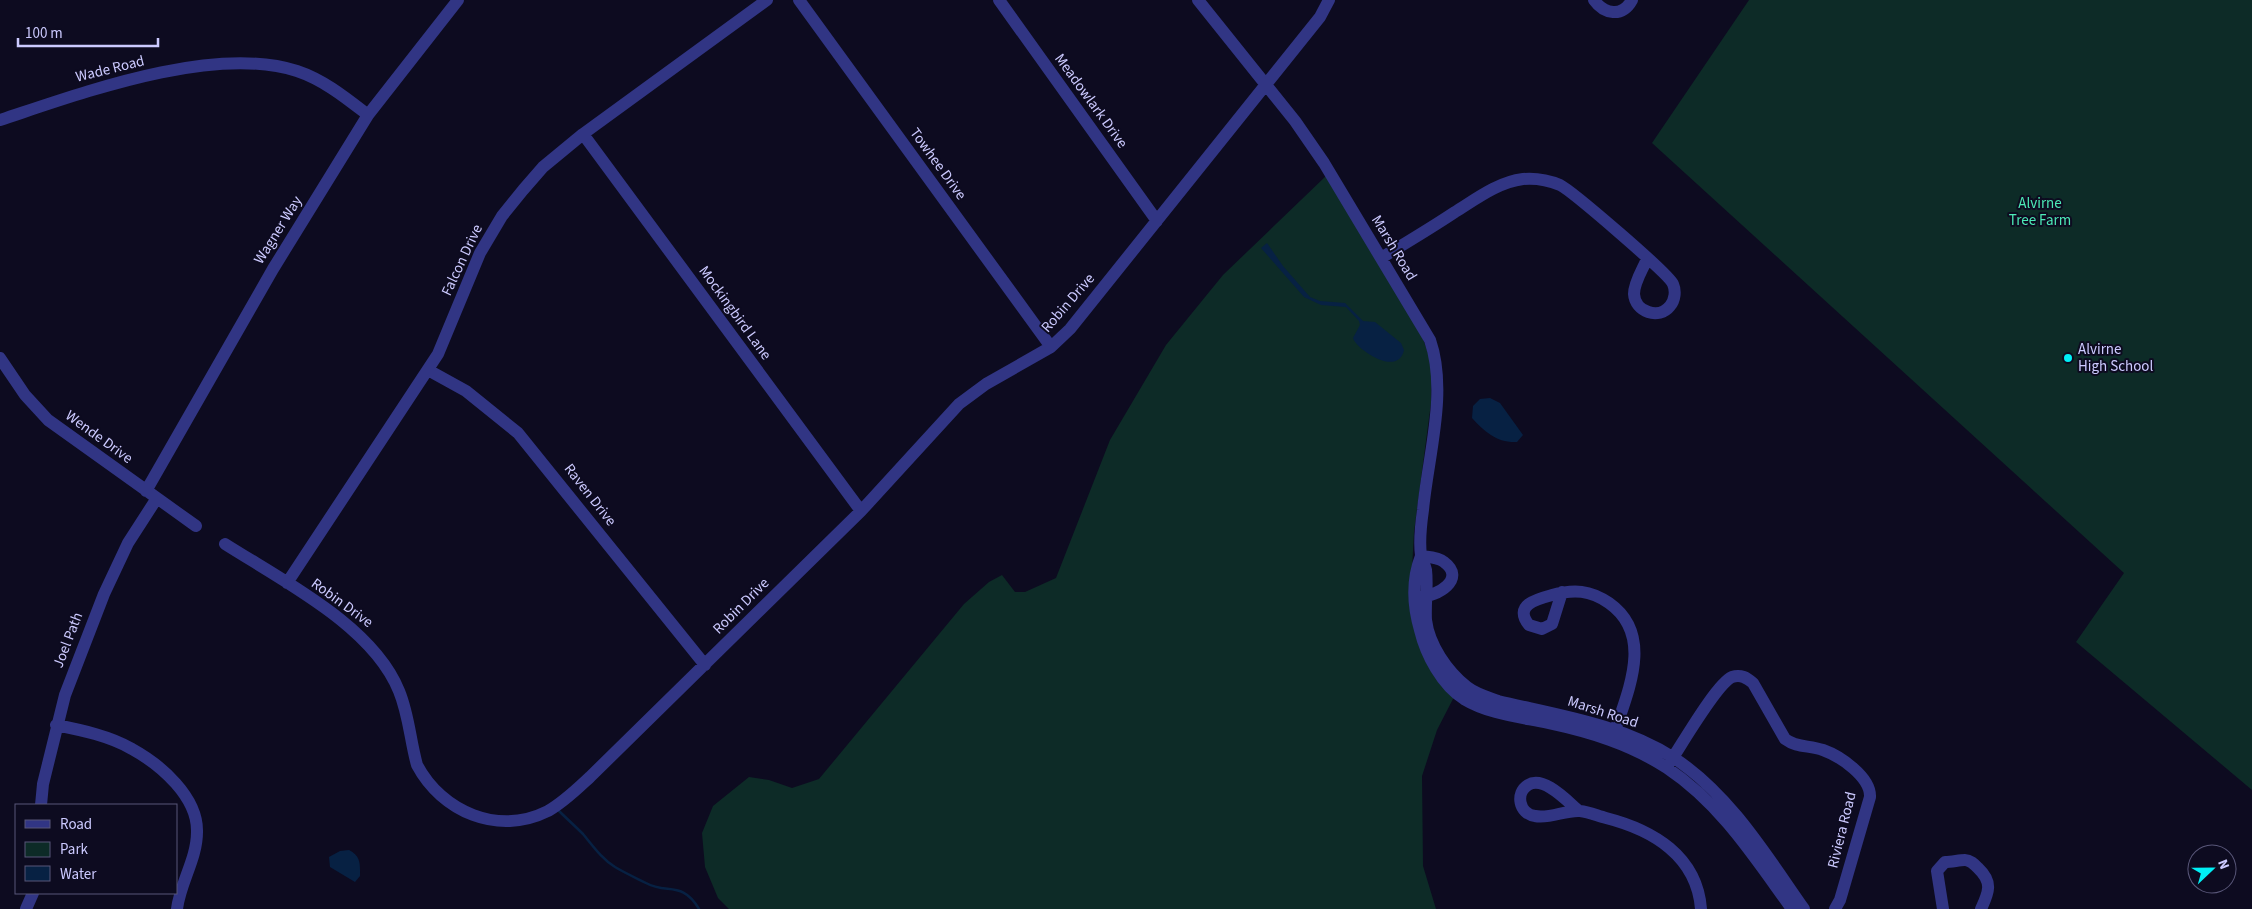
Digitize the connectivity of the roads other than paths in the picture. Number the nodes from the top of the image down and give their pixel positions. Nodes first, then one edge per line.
1 (458, 0) edge
2 (767, 0) edge
3 (799, 0) edge
4 (999, 0) edge
5 (1198, 0) edge
6 (1329, 0) edge
7 (1594, 0) edge
8 (1632, 0) edge
9 (1266, 86) junction
10 (368, 115) junction
11 (0, 120) edge
12 (583, 134) junction
13 (1157, 221) junction
14 (1382, 258) junction
15 (1647, 259) dead end
16 (1051, 346) junction
17 (0, 358) edge
18 (428, 370) junction
19 (152, 495) junction
20 (861, 511) junction
21 (196, 526) dead end
22 (226, 544) dead end
23 (1421, 556) junction
24 (287, 583) junction
25 (1562, 592) dead end
26 (1420, 597) junction
27 (705, 665) junction
28 (56, 724) junction
29 (1614, 735) junction
30 (1670, 763) junction
31 (40, 804) edge
32 (1579, 811) dead end
33 (34, 894) edge
34 (26, 909) edge
35 (177, 909) edge
36 (1701, 909) edge
37 (1792, 909) edge
38 (1804, 909) edge
39 (1835, 909) edge
40 (1943, 909) edge
41 (1981, 909) edge

1 - 10 street, Wagner Way
2 - 12 street, Falcon Drive
3 - 16 street, Towhee Drive
4 - 13 street, Meadowlark Drive
5 - 9 street, Marsh Road
6 - 9 street, Robin Drive
7 - 8 street
9 - 13 street, Robin Drive
9 - 14 street, Marsh Road
10 - 11 street, Wade Road
10 - 19 street, Wagner Way
12 - 18 street, Falcon Drive
12 - 20 street, Mockingbird Lane
13 - 16 street, Robin Drive
14 - 15 street
14 - 23 street, Marsh Road
16 - 20 street, Robin Drive
17 - 19 street, Wende Drive
18 - 24 street, Falcon Drive
18 - 27 street, Raven Drive
19 - 21 street, Wende Drive
19 - 28 street, Joel Path
20 - 27 street, Robin Drive
22 - 24 street, Robin Drive
23 - 26 street, Marsh Road
23 - 26 street
24 - 27 street, Robin Drive
25 - 29 street
26 - 29 street, Marsh Road
28 - 31 street, Joel Path
28 - 35 street
29 - 30 street, Marsh Road
30 - 37 street, Marsh Road
30 - 38 street, Marsh Road
30 - 39 street, Riviera Road
32 - 36 street
33 - 34 street
40 - 41 street

